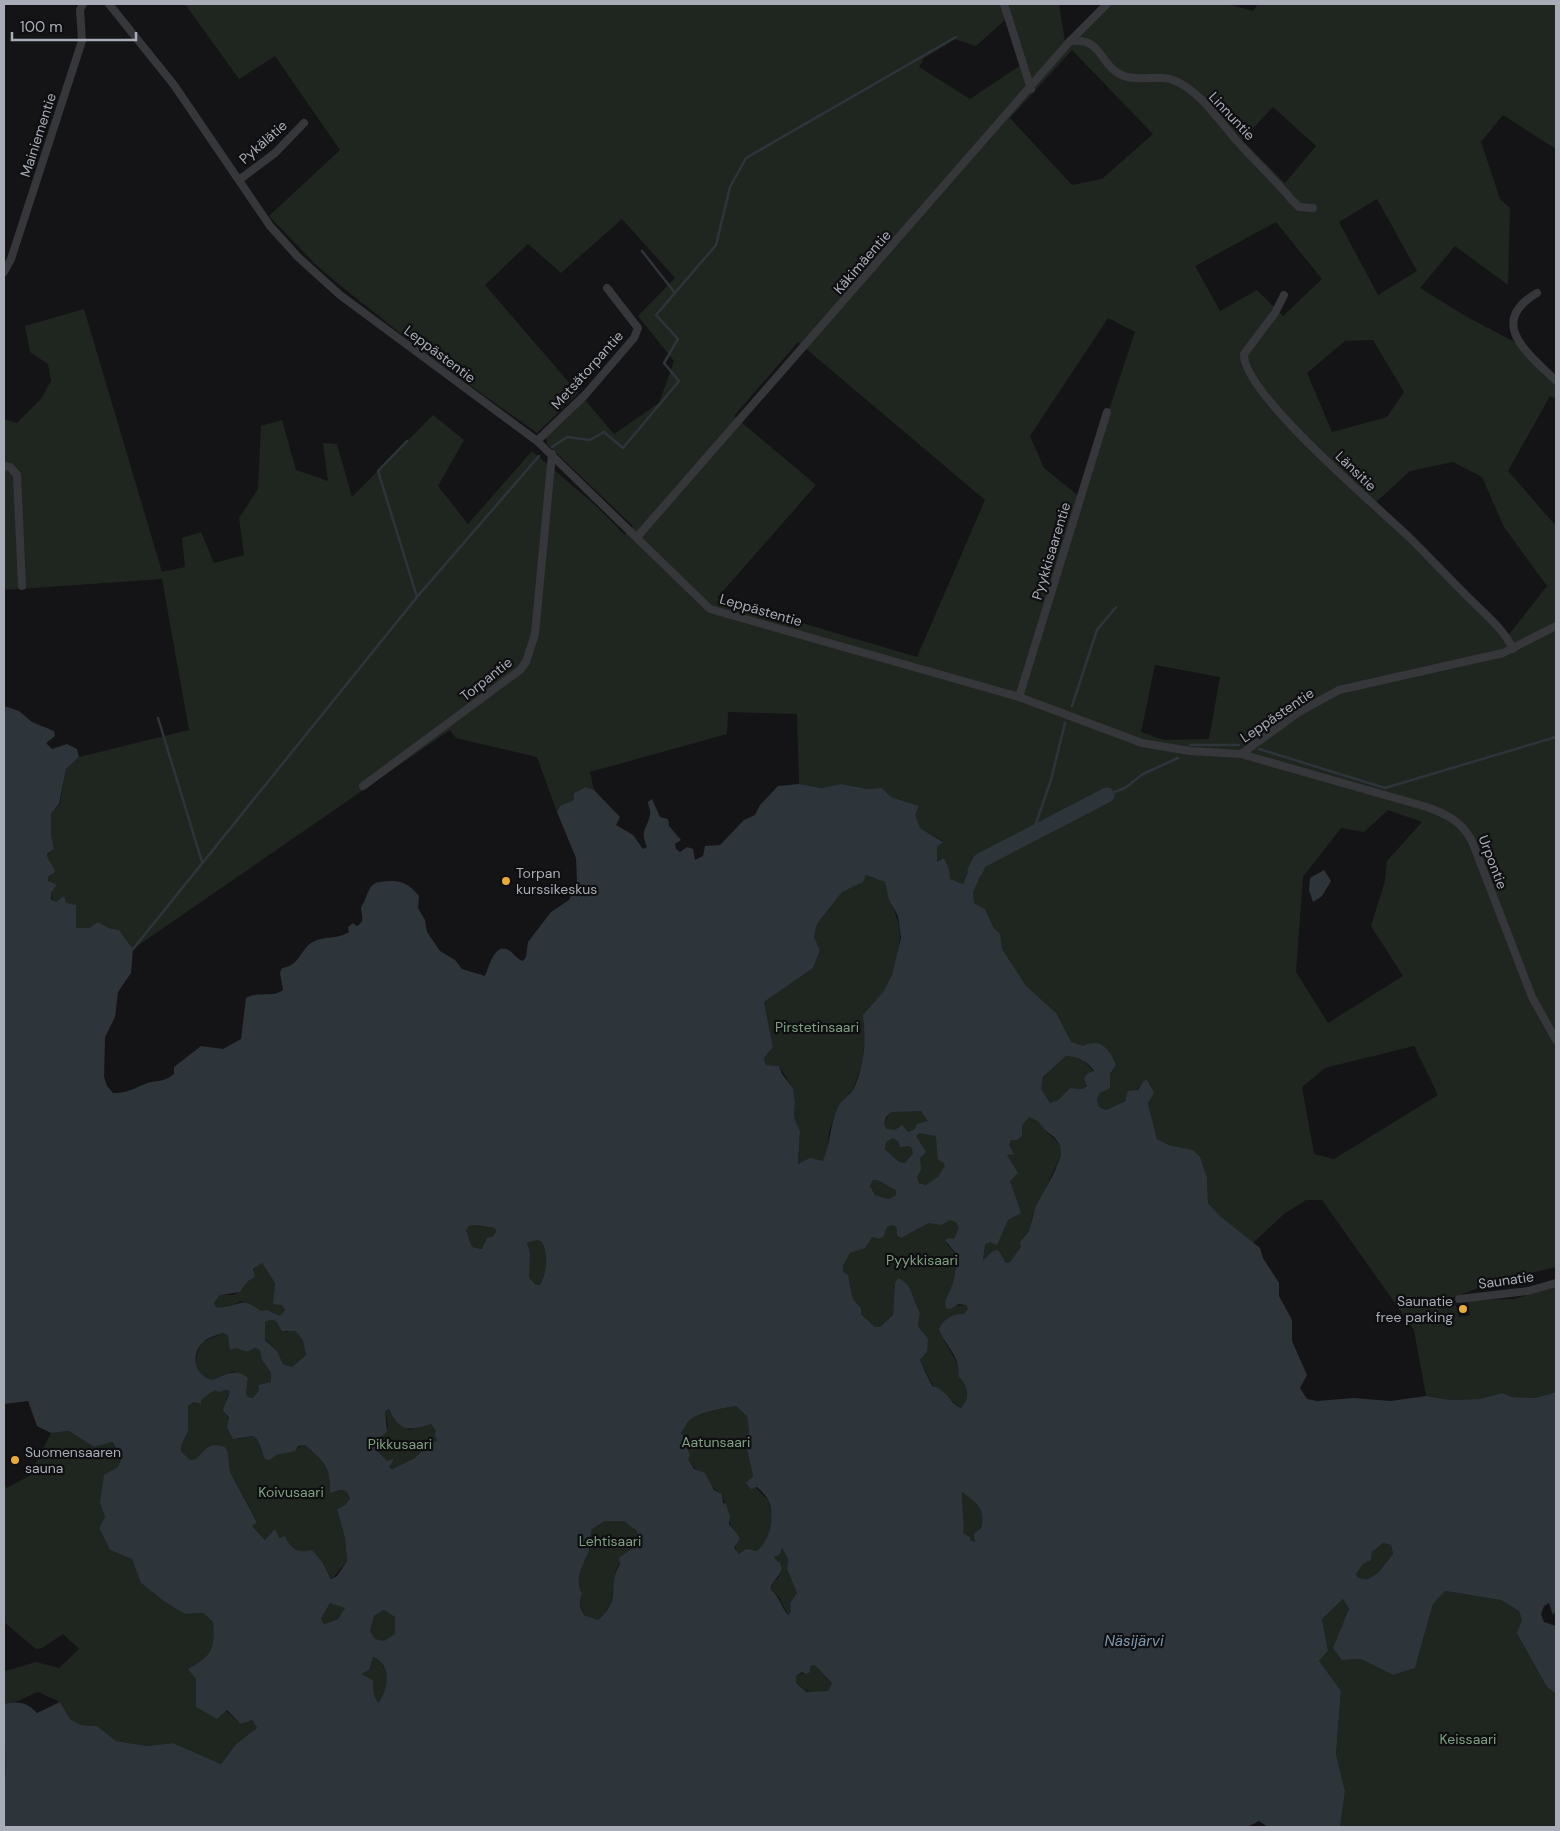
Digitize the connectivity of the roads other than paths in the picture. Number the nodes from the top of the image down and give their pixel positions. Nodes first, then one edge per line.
1 (83, 4) edge
2 (109, 4) edge
3 (1004, 4) edge
4 (1108, 4) edge
5 (1070, 41) junction
6 (1031, 89) junction
7 (304, 123) dead end
8 (239, 180) junction
9 (1313, 208) dead end
10 (4, 272) edge
11 (607, 288) dead end
12 (1537, 293) dead end
13 (1284, 295) dead end
14 (1556, 381) edge
15 (1107, 412) dead end
16 (537, 441) junction
17 (552, 454) junction
18 (4, 466) edge
19 (637, 537) junction
20 (22, 586) dead end
21 (1556, 626) edge
22 (1513, 649) junction
23 (1019, 697) junction
24 (1241, 754) junction
25 (363, 786) dead end
26 (1556, 1040) edge
27 (1556, 1283) edge
28 (1459, 1300) dead end

1 - 10 street, Mainiementie
2 - 8 street, Leppästentie
3 - 6 street
4 - 5 street, Käkimäentie
5 - 6 street, Käkimäentie
5 - 9 street, Linnuntie
6 - 19 street, Käkimäentie
7 - 8 street, Pykälätie
8 - 16 street, Leppästentie
11 - 16 street, Metsätorpantie
12 - 14 street
13 - 22 street, Länsitie
15 - 23 street, Pyykkisaarentie
16 - 17 street, Leppästentie
17 - 19 street, Leppästentie
17 - 25 street, Torpantie
18 - 20 street
19 - 23 street, Leppästentie
21 - 22 street, Leppästentie
22 - 24 street, Leppästentie
23 - 24 street, Leppästentie
24 - 26 street, Urpontie
27 - 28 street, Saunatie

